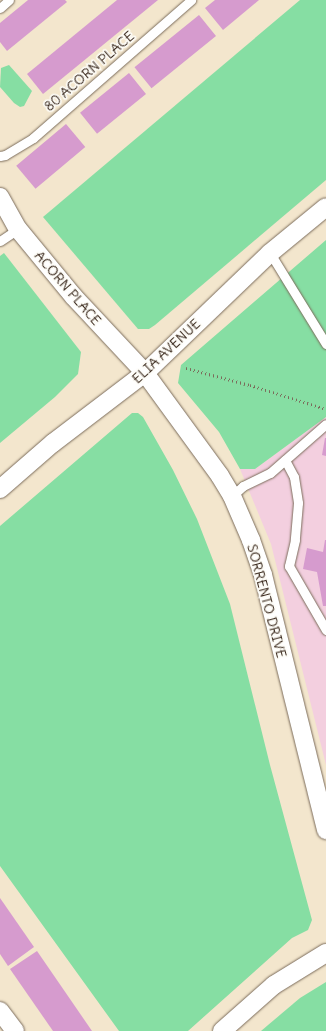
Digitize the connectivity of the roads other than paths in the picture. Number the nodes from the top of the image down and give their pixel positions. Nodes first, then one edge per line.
1 (9, 0) edge
2 (192, 0) edge
3 (0, 8) edge
4 (0, 156) edge
5 (0, 197) edge
6 (326, 207) edge
7 (18, 229) junction
8 (0, 241) edge
9 (270, 253) junction
10 (326, 344) edge
11 (145, 373) junction
12 (326, 424) edge
13 (285, 460) junction
14 (0, 488) edge
15 (232, 496) junction
16 (326, 630) edge
17 (326, 830) edge
18 (326, 953) edge
19 (0, 1011) edge
20 (14, 1031) edge
21 (222, 1031) edge

1 - 3 lane
2 - 4 lane, 80 ACORN PLACE
5 - 7 street, ACORN PLACE
6 - 9 street, ELIA AVENUE
7 - 8 lane
7 - 11 street, ACORN PLACE
9 - 10 lane
9 - 11 street, ELIA AVENUE
11 - 14 street, ELIA AVENUE
11 - 15 street, SORRENTO DRIVE
12 - 13 lane
13 - 15 lane
13 - 16 lane
15 - 17 street, SORRENTO DRIVE
18 - 21 street
19 - 20 street

